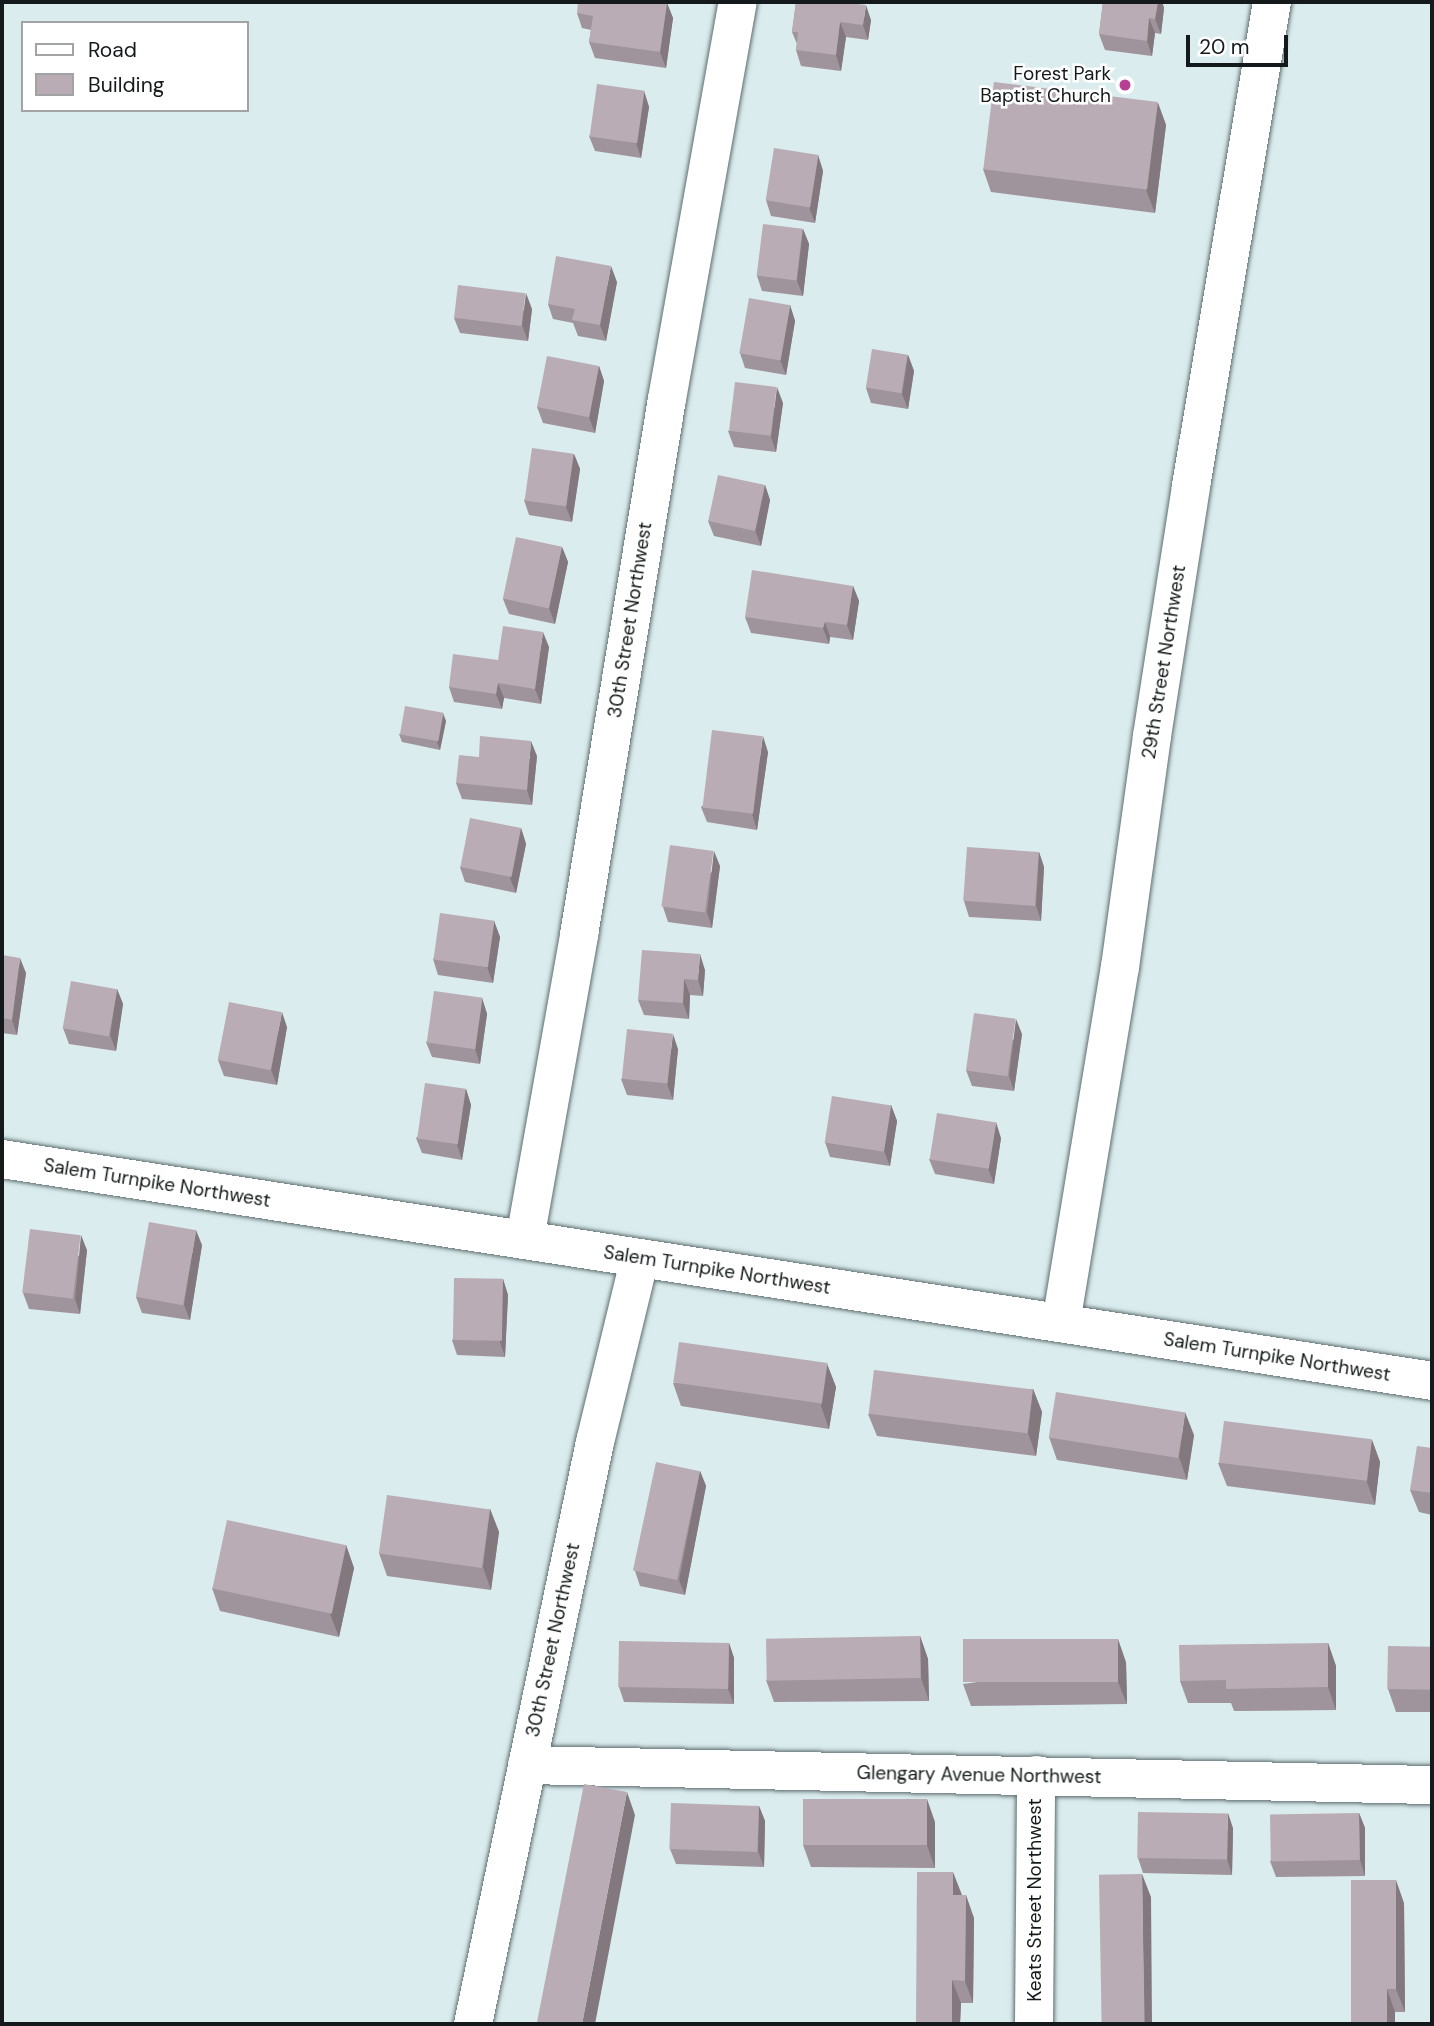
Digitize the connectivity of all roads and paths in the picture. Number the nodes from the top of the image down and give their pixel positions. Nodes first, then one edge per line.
1 (738, 2) edge
2 (1272, 2) edge
3 (2, 1159) edge
4 (525, 1239) junction
5 (640, 1258) junction
6 (1061, 1323) junction
7 (1432, 1381) edge
8 (527, 1765) junction
9 (1036, 1775) junction
10 (1432, 1785) edge
11 (473, 2024) edge
12 (1034, 2024) edge

1 - 4 street, 30th Street Northwest
2 - 6 street, 29th Street Northwest
3 - 4 street, Salem Turnpike Northwest
4 - 5 street, Salem Turnpike Northwest
5 - 6 street, Salem Turnpike Northwest
5 - 8 street, 30th Street Northwest
6 - 7 street, Salem Turnpike Northwest
8 - 9 street, Glengary Avenue Northwest
8 - 11 street, 30th Street Northwest
9 - 10 street, Glengary Avenue Northwest
9 - 12 street, Keats Street Northwest

